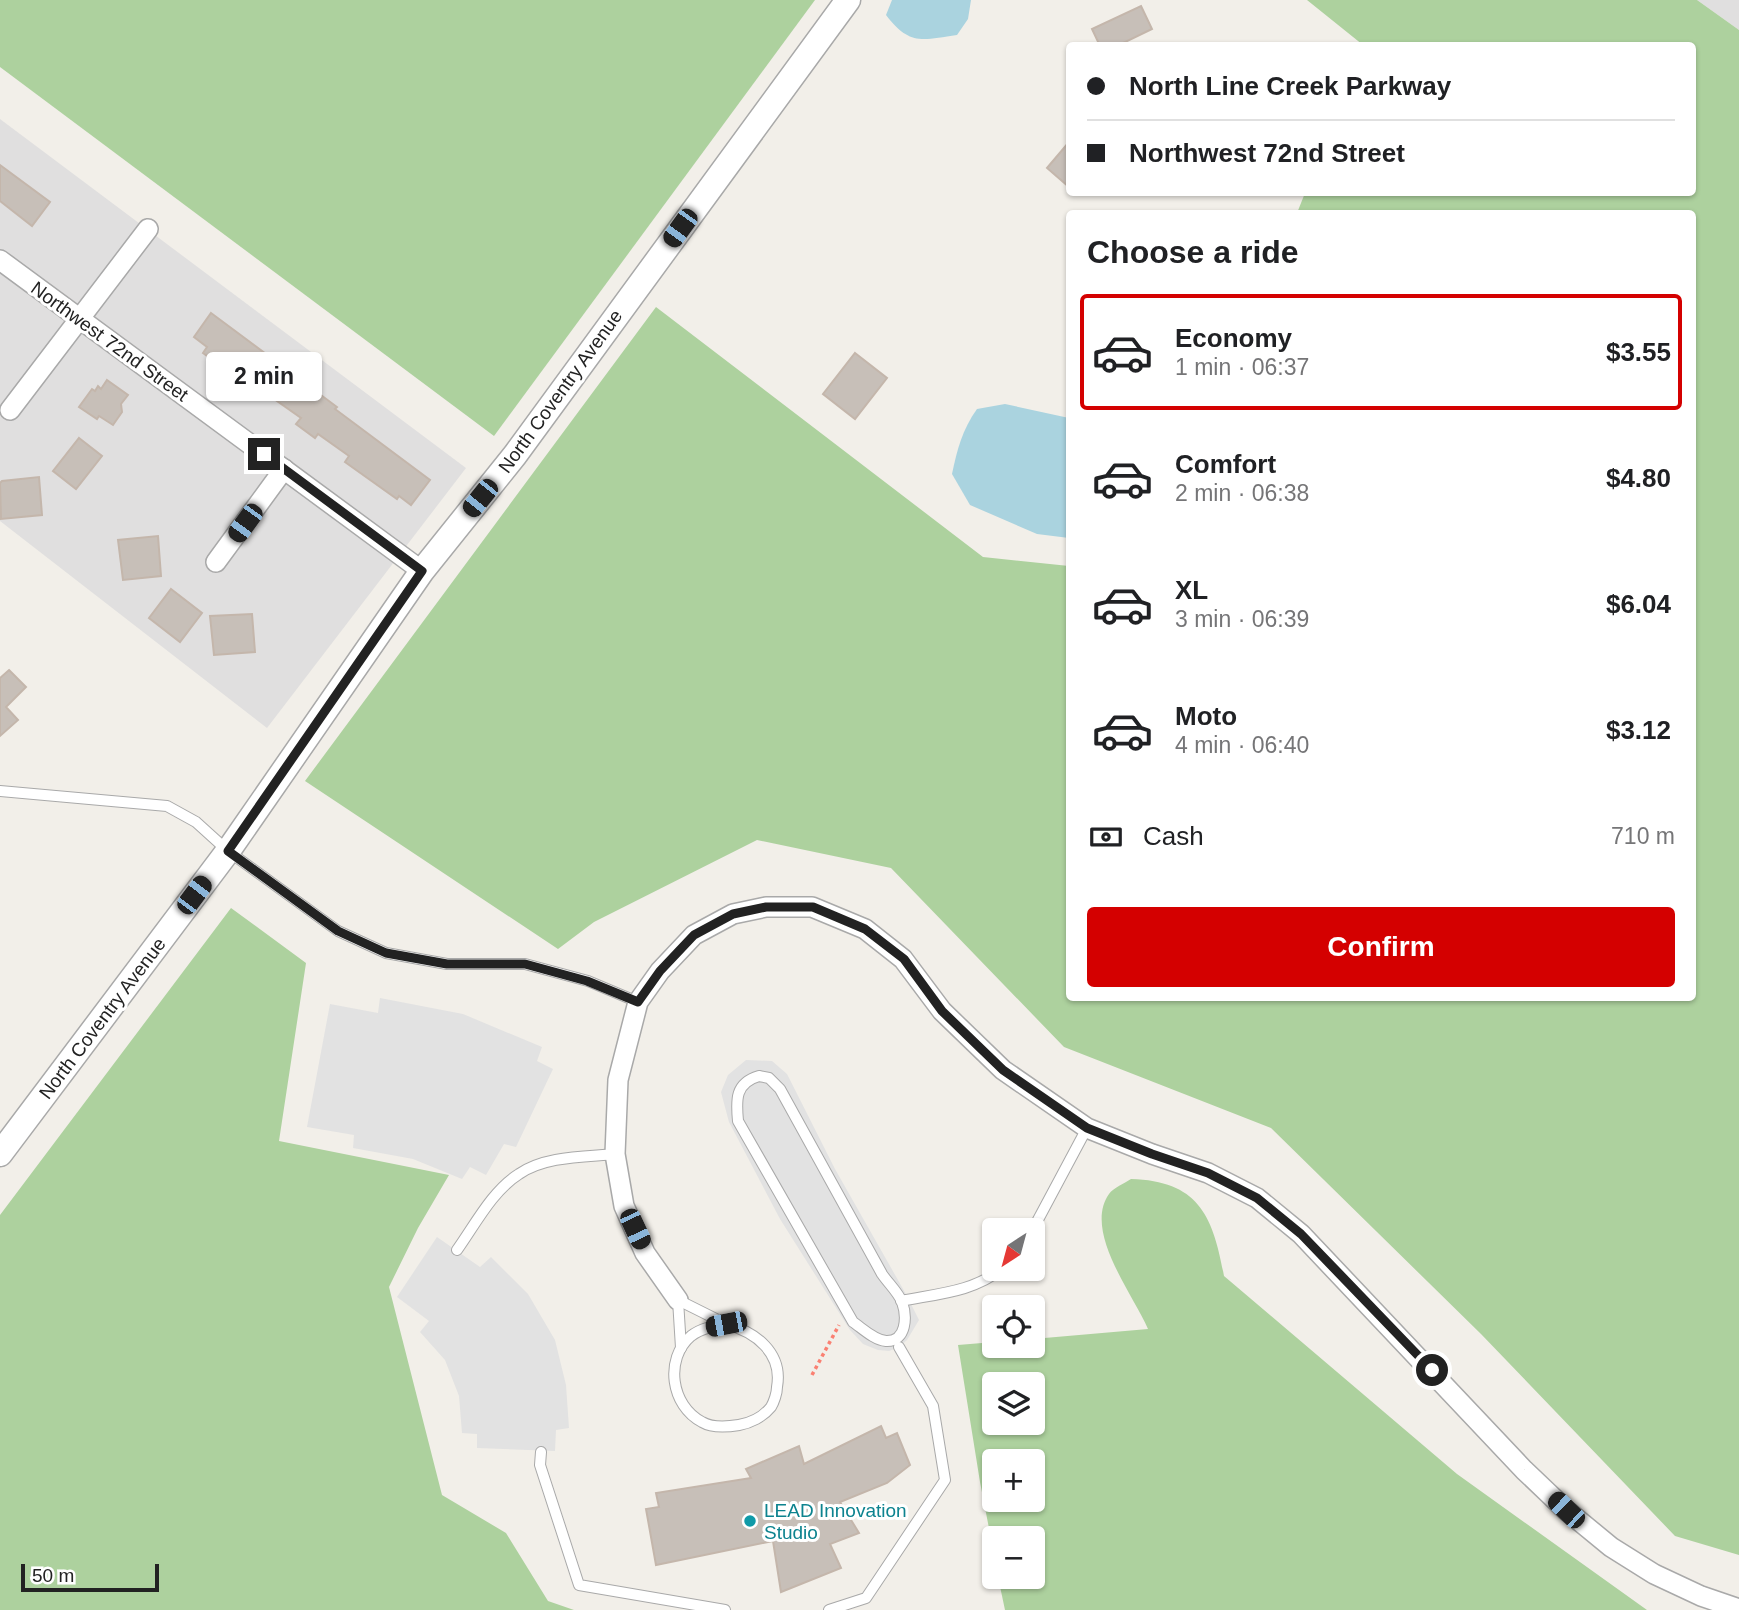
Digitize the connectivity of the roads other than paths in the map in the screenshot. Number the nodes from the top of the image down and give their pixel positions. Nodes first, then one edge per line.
1 (848, 0) edge
2 (148, 229) dead end
3 (0, 260) edge
4 (78, 318) junction
5 (10, 410) dead end
6 (284, 469) junction
7 (216, 562) dead end
8 (422, 571) junction
9 (0, 791) edge
10 (228, 851) junction
11 (638, 1002) junction
12 (1087, 1128) junction
13 (0, 1154) edge
14 (615, 1154) junction
15 (1039, 1218) edge
16 (457, 1250) dead end
17 (982, 1280) edge
18 (678, 1300) junction
19 (901, 1301) junction
20 (726, 1324) junction
21 (899, 1347) dead end
22 (681, 1348) junction
23 (541, 1451) dead end
24 (1739, 1609) edge
25 (724, 1610) edge
26 (829, 1610) edge

1 - 8 street, North Coventry Avenue
2 - 4 street
3 - 4 street, Northwest 72nd Street
4 - 5 street
4 - 6 street, Northwest 72nd Street
6 - 7 street
6 - 8 street, Northwest 72nd Street
8 - 10 street, North Coventry Avenue
9 - 10 lane
10 - 11 lane
10 - 13 street, North Coventry Avenue
11 - 12 street
11 - 14 street
12 - 15 lane
12 - 24 street
14 - 16 lane
14 - 18 street
17 - 19 lane
18 - 20 lane
18 - 22 lane
19 - 19 lane
20 - 22 lane
20 - 22 lane
21 - 26 lane
23 - 25 lane

